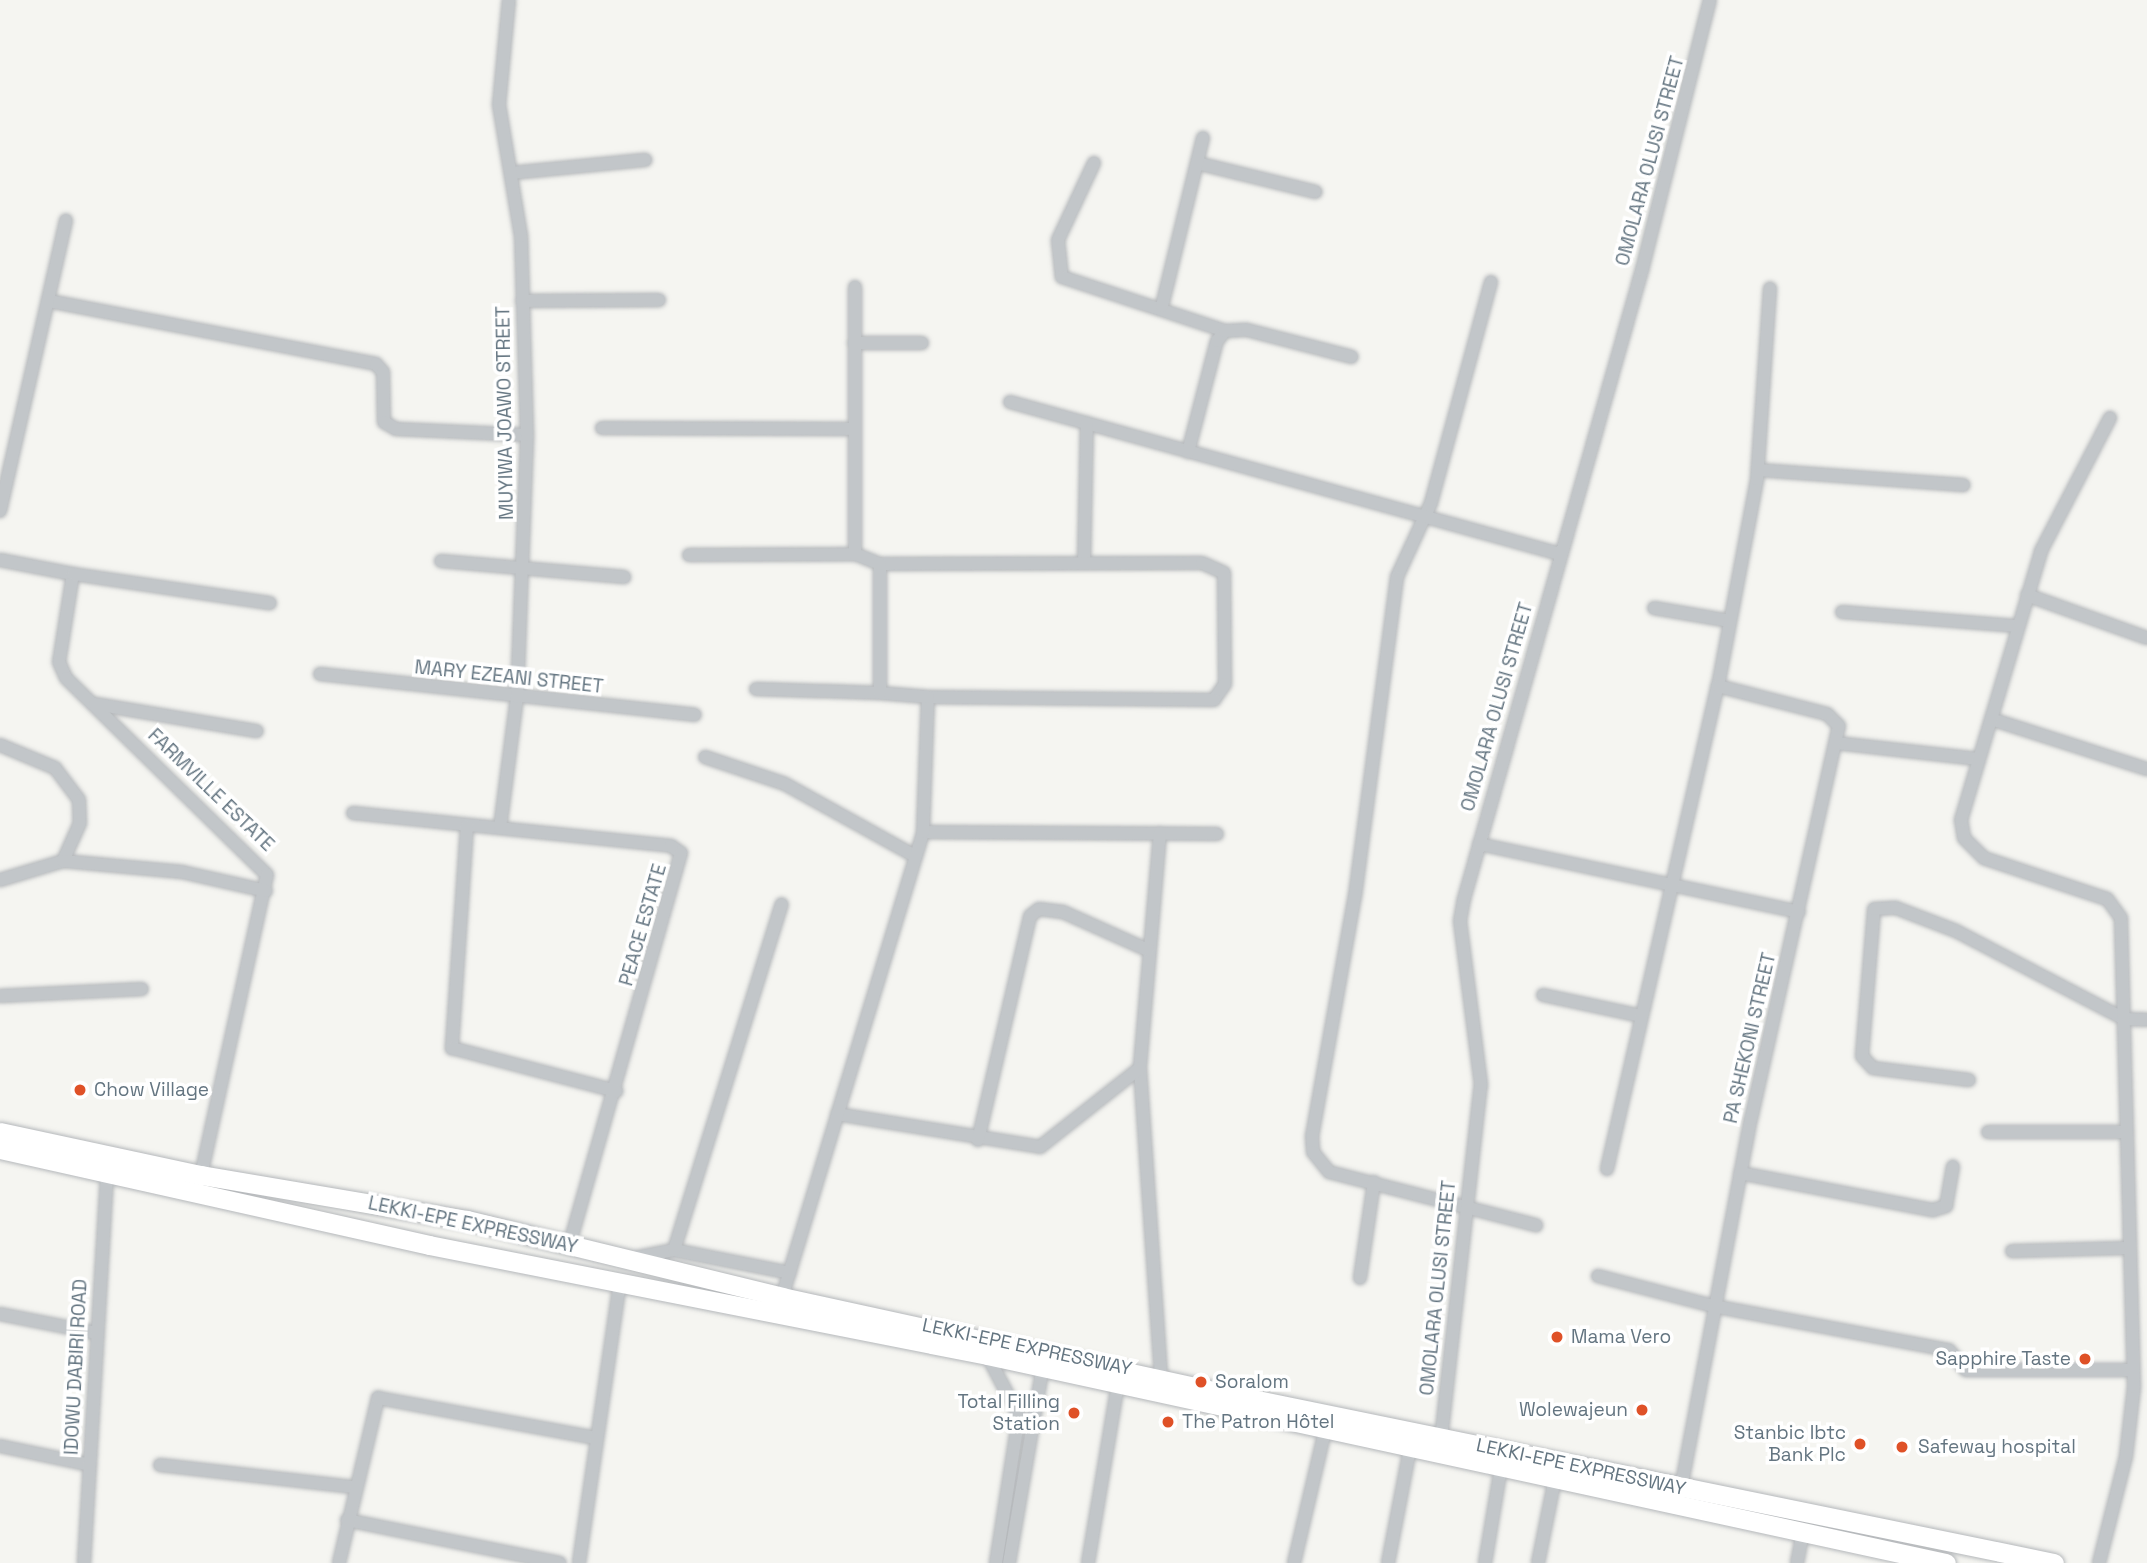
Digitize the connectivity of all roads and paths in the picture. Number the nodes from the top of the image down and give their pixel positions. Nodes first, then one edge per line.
1 (509, 0) edge
2 (1710, 0) edge
3 (1203, 138) dead end
4 (645, 160) dead end
5 (1094, 163) dead end
6 (1197, 163) junction
7 (512, 173) junction
8 (1316, 192) dead end
9 (66, 220) dead end
10 (1491, 282) dead end
11 (855, 287) dead end
12 (1770, 288) dead end
13 (659, 300) dead end
14 (49, 301) junction
15 (522, 301) junction
16 (1162, 306) junction
17 (1225, 331) junction
18 (854, 342) junction
19 (922, 342) dead end
20 (1352, 356) dead end
21 (1010, 402) dead end
22 (2110, 418) dead end
23 (1087, 423) junction
24 (601, 428) dead end
25 (854, 429) junction
26 (527, 435) junction
27 (1188, 452) junction
28 (1758, 470) junction
29 (1964, 485) dead end
30 (0, 511) edge
31 (1425, 520) junction
32 (855, 554) junction
33 (1560, 554) junction
34 (689, 555) dead end
35 (0, 560) edge
36 (441, 561) dead end
37 (1084, 563) junction
38 (880, 564) junction
39 (524, 569) junction
40 (624, 577) dead end
41 (73, 578) junction
42 (2027, 595) junction
43 (270, 603) dead end
44 (1654, 608) dead end
45 (1842, 612) dead end
46 (1730, 621) junction
47 (2017, 626) junction
48 (2147, 638) edge
49 (320, 674) dead end
50 (1718, 686) junction
51 (756, 689) dead end
52 (880, 693) junction
53 (928, 696) junction
54 (517, 697) junction
55 (95, 704) junction
56 (695, 715) dead end
57 (1991, 719) junction
58 (257, 730) dead end
59 (1836, 743) junction
60 (0, 745) edge
61 (705, 757) dead end
62 (1978, 759) junction
63 (2147, 769) edge
64 (353, 813) dead end
65 (467, 826) junction
66 (499, 828) junction
67 (923, 832) junction
68 (1160, 833) junction
69 (1217, 834) dead end
70 (1479, 844) junction
71 (913, 855) junction
72 (63, 861) junction
73 (0, 880) edge
74 (1669, 884) junction
75 (267, 891) junction
76 (782, 904) dead end
77 (1799, 912) junction
78 (1149, 950) junction
79 (142, 989) dead end
80 (1542, 995) dead end
81 (0, 996) edge
82 (1641, 1016) junction
83 (2124, 1019) junction
84 (2147, 1020) edge
85 (1140, 1068) junction
86 (1969, 1080) dead end
87 (615, 1091) junction
88 (837, 1114) junction
89 (0, 1132) edge
90 (1988, 1132) dead end
91 (2127, 1132) junction
92 (978, 1140) junction
93 (0, 1149) edge
94 (1953, 1167) dead end
95 (1607, 1169) dead end
96 (107, 1172) junction
97 (1740, 1173) junction
98 (201, 1175) junction
99 (1374, 1182) junction
100 (1466, 1202) junction
101 (447, 1216) junction
102 (1536, 1225) dead end
103 (429, 1245) junction
104 (569, 1245) junction
105 (2128, 1248) junction
106 (452, 1250) junction
107 (674, 1250) junction
108 (2012, 1251) dead end
109 (626, 1260) junction
110 (790, 1273) junction
111 (1598, 1276) dead end
112 (1360, 1278) dead end
113 (620, 1281) junction
114 (782, 1297) junction
115 (1713, 1306) junction
116 (0, 1314) edge
117 (96, 1333) junction
118 (987, 1355) junction
119 (1043, 1367) junction
120 (2133, 1370) junction
121 (1161, 1376) junction
122 (1118, 1383) junction
123 (1325, 1431) junction
124 (595, 1438) junction
125 (1441, 1439) junction
126 (0, 1446) edge
127 (1410, 1450) junction
128 (90, 1465) junction
129 (160, 1465) dead end
130 (1501, 1467) junction
131 (1555, 1479) junction
132 (352, 1487) junction
133 (1681, 1488) junction
134 (1014, 1492) junction
135 (347, 1520) junction
136 (1803, 1532) junction
137 (84, 1563) edge
138 (339, 1563) edge
139 (559, 1563) edge
140 (579, 1563) edge
141 (996, 1563) edge
142 (1009, 1563) edge
143 (1088, 1563) edge
144 (1294, 1563) edge
145 (1388, 1563) edge
146 (1485, 1563) edge
147 (1538, 1563) edge
148 (1797, 1563) edge
149 (1946, 1563) edge
150 (2054, 1563) edge
151 (2099, 1563) edge

1 - 7 street, MUYIWA JOAWO STREET
2 - 33 street, OMOLARA OLUSI STREET
3 - 6 street
4 - 7 street
5 - 16 street
6 - 8 street
6 - 16 street
7 - 15 street, MUYIWA JOAWO STREET
9 - 14 street
10 - 31 street
11 - 18 street
12 - 28 street
13 - 15 street
14 - 26 street
14 - 30 street
15 - 26 street, MUYIWA JOAWO STREET
16 - 17 street
17 - 20 street
17 - 27 street
18 - 19 street
18 - 25 street
21 - 23 street
22 - 42 street
23 - 27 street
23 - 37 street
24 - 25 street
25 - 32 street
26 - 39 street, MUYIWA JOAWO STREET
27 - 31 street
28 - 29 street
28 - 46 street
31 - 33 street
31 - 99 street
32 - 34 street
32 - 38 street
33 - 70 street, OMOLARA OLUSI STREET
35 - 41 street
36 - 39 street
37 - 38 street
37 - 53 street
38 - 52 street
39 - 40 street
39 - 54 street, MUYIWA JOAWO STREET
41 - 43 street
41 - 55 street, FARMVILLE ESTATE
42 - 47 street
42 - 48 street
44 - 46 street
45 - 47 street
46 - 50 street
47 - 57 street
49 - 54 street, MARY EZEANI STREET
50 - 59 street, PA SHEKONI STREET
50 - 74 street
51 - 52 street
52 - 53 street
53 - 67 street
54 - 56 street, MARY EZEANI STREET
54 - 66 street, MUYIWA JOAWO STREET
55 - 58 street
55 - 75 street, FARMVILLE ESTATE
57 - 62 street
57 - 63 street
59 - 62 street
59 - 77 street, PA SHEKONI STREET
60 - 72 street
61 - 71 street
62 - 83 street
64 - 65 street, PEACE ESTATE
65 - 66 street, PEACE ESTATE
65 - 87 street
66 - 87 street, PEACE ESTATE
67 - 68 street
67 - 71 street
68 - 69 street
68 - 78 street
70 - 74 street
70 - 100 street, OMOLARA OLUSI STREET
71 - 88 street
72 - 73 street
72 - 75 street
74 - 77 street
74 - 82 street
75 - 98 street
76 - 107 street
77 - 97 street, PA SHEKONI STREET
78 - 85 street
78 - 92 street
79 - 81 street
80 - 82 street
82 - 95 street
83 - 84 street
83 - 86 street
83 - 91 street
85 - 92 street
85 - 121 street
87 - 104 street, PEACE ESTATE
88 - 92 street
88 - 110 street
89 - 98 highway, LEKKI-EPE EXPRESSWAY
90 - 91 street
91 - 105 street
93 - 96 highway, LEKKI-EPE EXPRESSWAY
94 - 97 street
96 - 103 highway, LEKKI-EPE EXPRESSWAY
96 - 117 street, IDOWU DABIRI ROAD
97 - 115 street, PA SHEKONI STREET
98 - 101 highway, LEKKI-EPE EXPRESSWAY
99 - 100 street
99 - 112 street
100 - 102 street
100 - 125 street, OMOLARA OLUSI STREET
101 - 103 highway
101 - 104 highway, LEKKI-EPE EXPRESSWAY
101 - 106 highway
103 - 106 highway, LEKKI-EPE EXPRESSWAY
104 - 109 highway, LEKKI-EPE EXPRESSWAY
105 - 108 street
105 - 120 street
106 - 113 highway, LEKKI-EPE EXPRESSWAY
107 - 109 street
107 - 110 street
109 - 114 highway, LEKKI-EPE EXPRESSWAY
110 - 114 street
111 - 115 street
113 - 118 highway, LEKKI-EPE EXPRESSWAY
113 - 124 street
114 - 121 highway, LEKKI-EPE EXPRESSWAY
115 - 120 street
115 - 133 street, PA SHEKONI STREET
116 - 117 street
117 - 128 street, IDOWU DABIRI ROAD
118 - 119 highway, LEKKI-EPE EXPRESSWAY
118 - 134 street
119 - 122 highway, LEKKI-EPE EXPRESSWAY
119 - 134 street
120 - 151 street
121 - 125 highway, LEKKI-EPE EXPRESSWAY
122 - 123 highway, LEKKI-EPE EXPRESSWAY
122 - 143 street
123 - 127 highway, LEKKI-EPE EXPRESSWAY
123 - 144 street
124 - 132 street
124 - 140 street
125 - 133 highway, LEKKI-EPE EXPRESSWAY
126 - 128 street
127 - 130 highway, LEKKI-EPE EXPRESSWAY
127 - 145 street
128 - 137 street, IDOWU DABIRI ROAD
129 - 132 street
130 - 131 highway, LEKKI-EPE EXPRESSWAY
130 - 146 street
131 - 136 highway, LEKKI-EPE EXPRESSWAY
131 - 147 street
132 - 135 street
133 - 150 highway, LEKKI-EPE EXPRESSWAY
134 - 141 street
134 - 142 street
135 - 138 street
135 - 139 street
136 - 148 street
136 - 149 highway, LEKKI-EPE EXPRESSWAY

